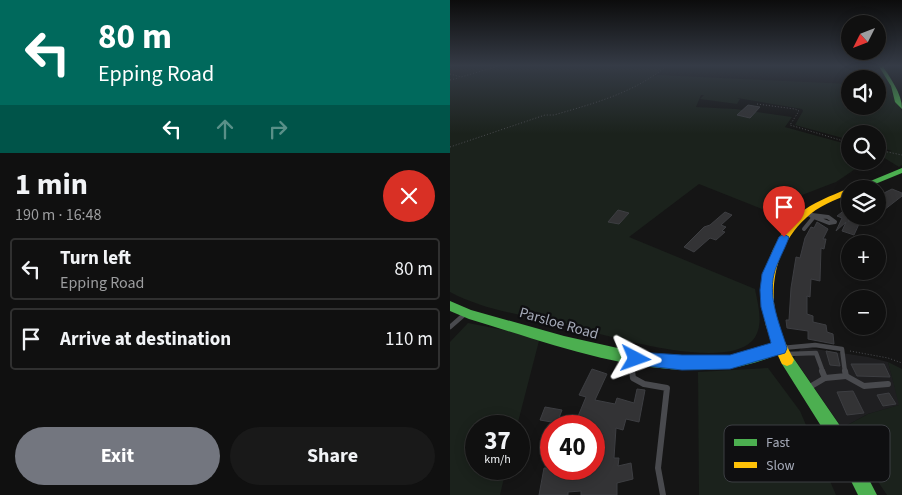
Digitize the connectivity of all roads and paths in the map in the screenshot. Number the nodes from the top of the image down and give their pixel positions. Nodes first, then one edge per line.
1 (635, 88) edge
2 (894, 88) edge
3 (757, 104) dead end
4 (902, 107) edge
5 (841, 140) edge
6 (450, 147) edge
7 (886, 152) edge
8 (902, 155) edge
9 (902, 170) edge
10 (877, 180) edge
11 (841, 195) edge
12 (809, 216) junction
13 (804, 229) dead end
14 (450, 306) edge
15 (466, 313) junction
16 (450, 327) edge
17 (842, 349) junction
18 (782, 351) junction
19 (636, 359) junction
20 (902, 364) edge
21 (846, 376) junction
22 (825, 378) junction
23 (888, 384) dead end
24 (806, 389) junction
25 (830, 425) edge
26 (861, 482) edge
27 (664, 495) edge
28 (868, 495) edge

1 - 6 path
2 - 4 main road
3 - 5 path
7 - 8 path
9 - 10 main road
11 - 12 main road
12 - 12 lane
12 - 13 lane
12 - 18 main road
14 - 15 main road, Parsloe Road
15 - 16 lane
15 - 19 main road, Parsloe Road
17 - 18 lane
17 - 20 path
17 - 21 lane
18 - 19 main road, Parsloe Road
18 - 22 lane
18 - 24 main road
19 - 27 lane
21 - 22 lane
21 - 23 lane
22 - 24 lane
24 - 25 main road
26 - 28 main road

